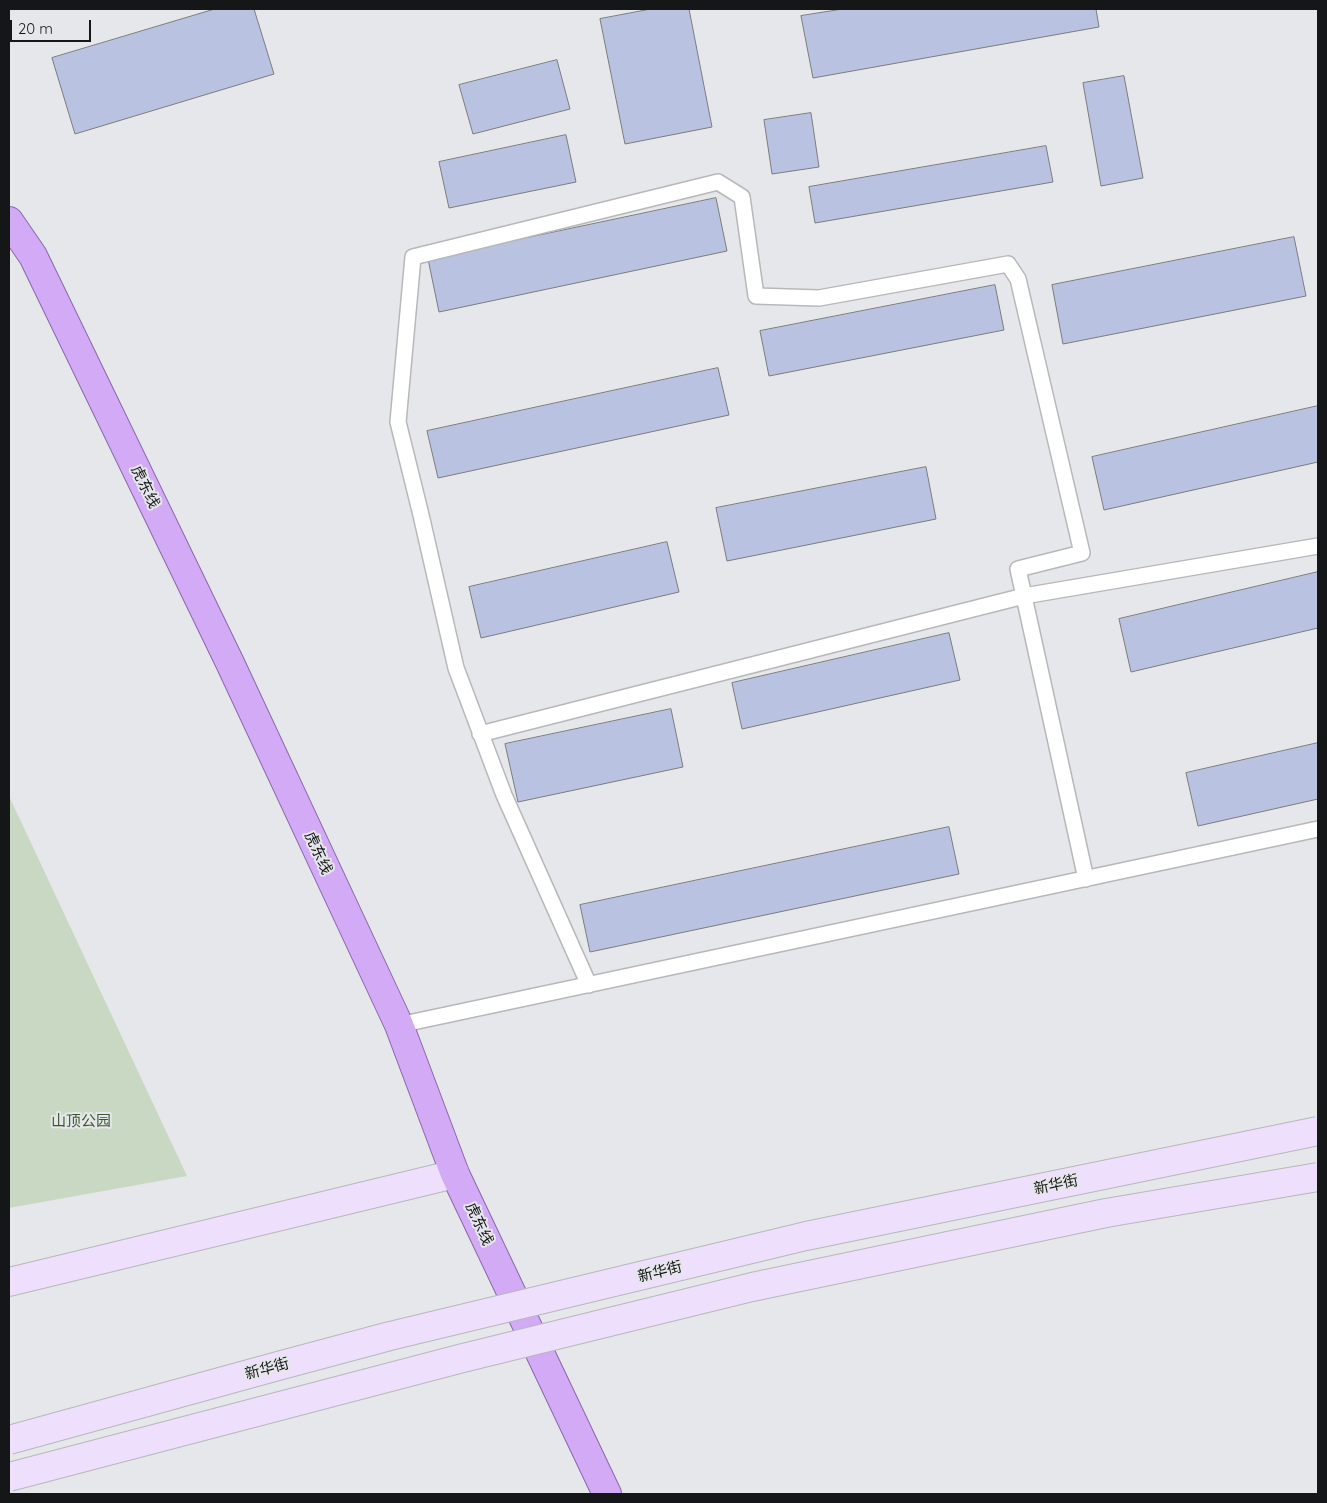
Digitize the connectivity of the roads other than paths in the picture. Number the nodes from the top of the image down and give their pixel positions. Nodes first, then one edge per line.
1 (9, 221) edge
2 (1318, 546) edge
3 (1024, 596) junction
4 (480, 734) junction
5 (1318, 829) edge
6 (1086, 879) junction
7 (589, 985) junction
8 (398, 1026) junction
9 (1318, 1132) edge
10 (455, 1174) junction
11 (1318, 1177) edge
12 (9, 1282) edge
13 (9, 1440) edge
14 (9, 1477) edge
15 (603, 1493) edge

1 - 8 highway, 虎东线
2 - 3 lane
3 - 4 lane
3 - 4 lane
3 - 6 lane
4 - 7 lane
5 - 6 lane
6 - 7 lane
7 - 8 lane
8 - 10 highway, 虎东线
9 - 13 main road, 新华街, bridge
10 - 12 main road
10 - 15 highway, 虎东线
11 - 14 main road, bridge

